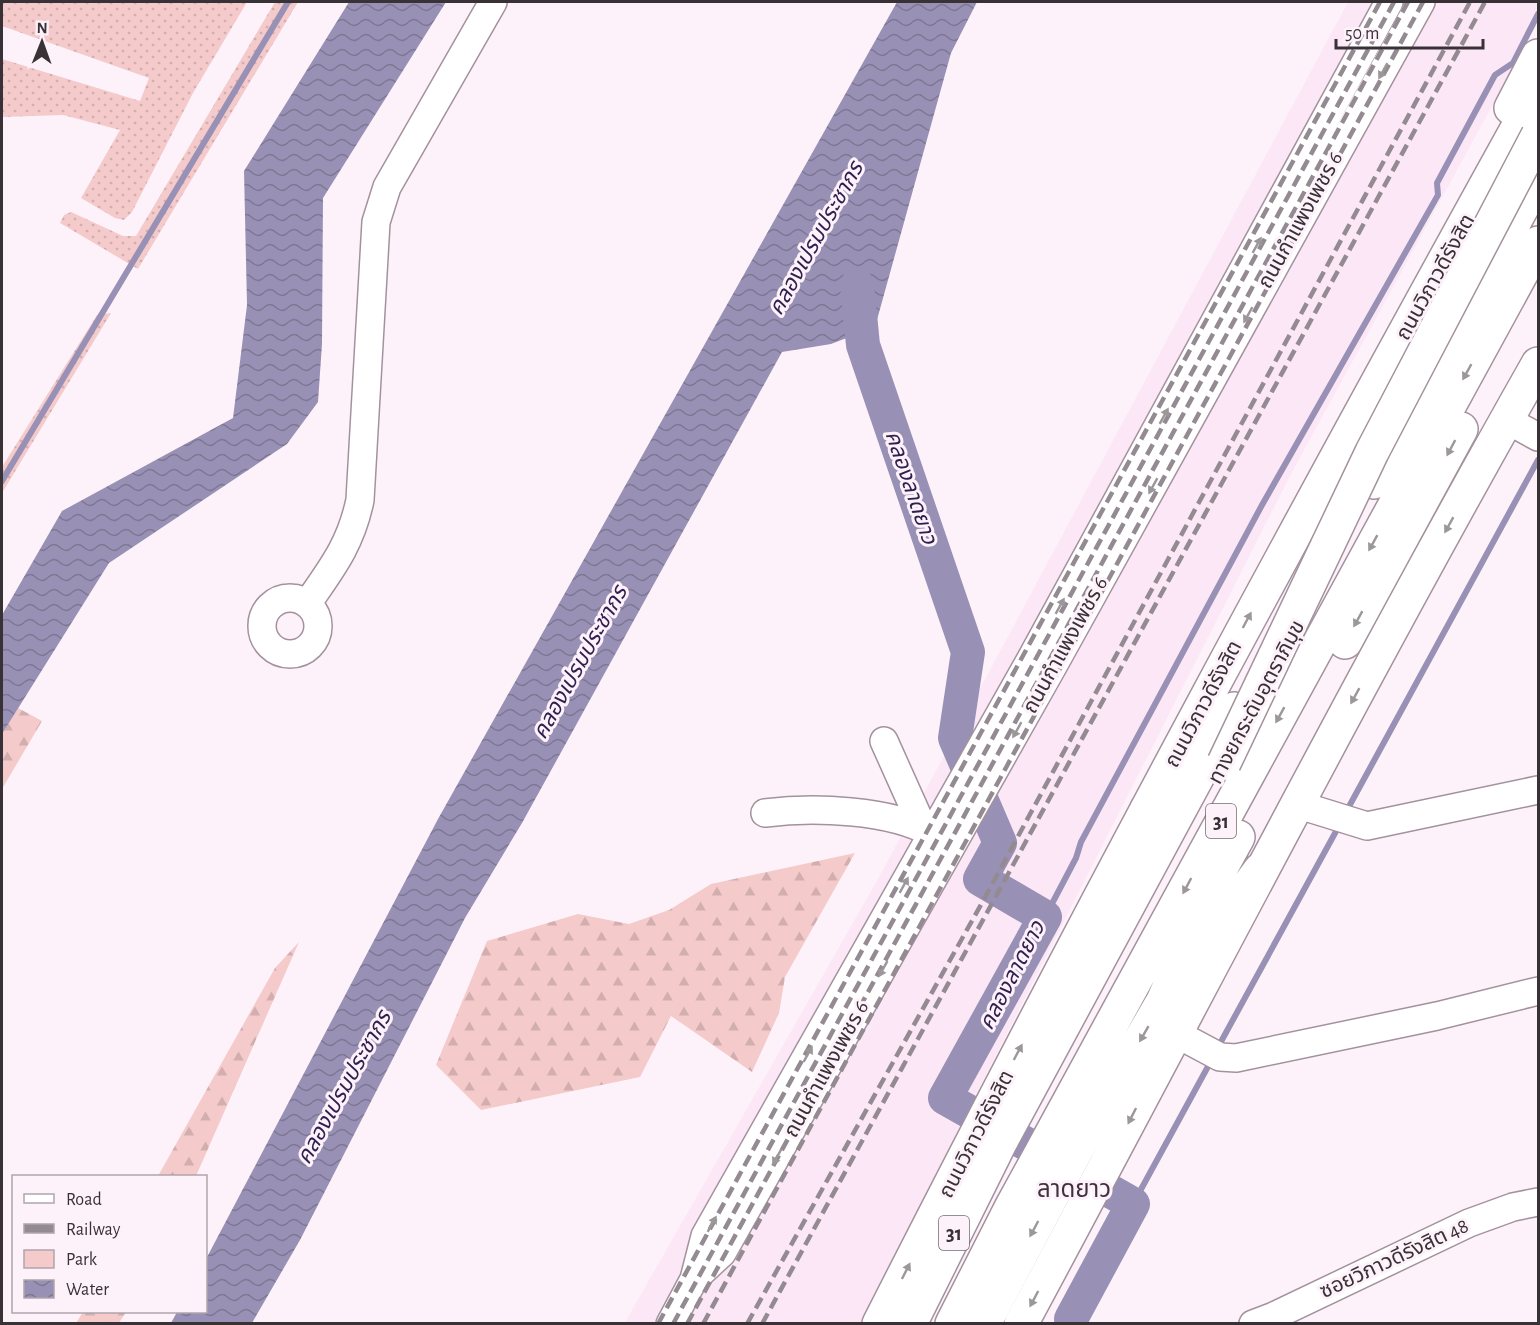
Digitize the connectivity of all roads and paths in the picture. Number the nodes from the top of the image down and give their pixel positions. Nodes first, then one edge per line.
1 (493, 2) edge
2 (1389, 2) edge
3 (1422, 2) edge
4 (1539, 57) edge
5 (1539, 92) edge
6 (1539, 135) edge
7 (1539, 143) edge
8 (1539, 178) edge
9 (1539, 243) edge
10 (1539, 285) edge
11 (1539, 364) edge
12 (1507, 420) junction
13 (1539, 437) edge
14 (1297, 526) junction
15 (307, 604) dead end
16 (884, 741) dead end
17 (994, 749) junction
18 (1224, 763) junction
19 (1539, 790) edge
20 (964, 802) junction
21 (1296, 804) junction
22 (1147, 809) junction
23 (765, 813) dead end
24 (928, 831) junction
25 (1260, 870) junction
26 (1124, 914) junction
27 (1539, 991) edge
28 (1163, 1001) junction
29 (1175, 1033) junction
30 (995, 1123) junction
31 (1539, 1202) edge
32 (694, 1279) junction
33 (670, 1323) edge
34 (879, 1323) edge
35 (910, 1323) edge
36 (928, 1323) edge
37 (952, 1323) edge
38 (984, 1323) edge
39 (1021, 1323) edge
40 (1253, 1323) edge

1 - 15 street
17 -> 2 street, ถนนกำแพงเพชร 6
3 -> 17 street, ถนนกำแพงเพชร 6
4 - 14 main road
5 - 14 main road, ถนนวิภาวดีรังสิต / 31
6 - 18 main road, bridge
7 - 26 main road, ถนนวิภาวดีรังสิต / 31
8 - 18 main road, ทางยกระดับอุตราภิมุข / 31, bridge
9 -> 37 main road, ทางยกระดับอุตราภิมุข / 31
10 -> 28 main road, 31
11 - 12 main road
12 - 13 street
12 -> 21 main road
22 -> 14 main road, ถนนวิภาวดีรังสิต / 31
16 - 24 street
17 - 20 street, ถนนกำแพงเพชร 6
18 - 36 main road, ทางยกระดับอุตราภิมุข / 31
19 - 21 street
20 - 24 street, ถนนกำแพงเพชร 6
20 -> 32 street, ถนนกำแพงเพชร 6
21 - 25 main road
22 - 26 main road
30 -> 22 main road, ถนนวิภาวดีรังสิต / 31
23 - 24 street
32 -> 24 street, ถนนกำแพงเพชร 6
25 - 28 main road
25 - 29 main road
26 - 30 main road, ถนนวิภาวดีรังสิต / 31
27 - 29 street
28 -> 38 main road, 31
29 -> 39 main road
34 -> 30 main road, ถนนวิภาวดีรังสิต / 31
30 - 35 main road, ถนนวิภาวดีรังสิต / 31
31 - 40 street, ซอยวิภาวดีรังสิต 48
32 - 33 street, ถนนกำแพงเพชร 6

